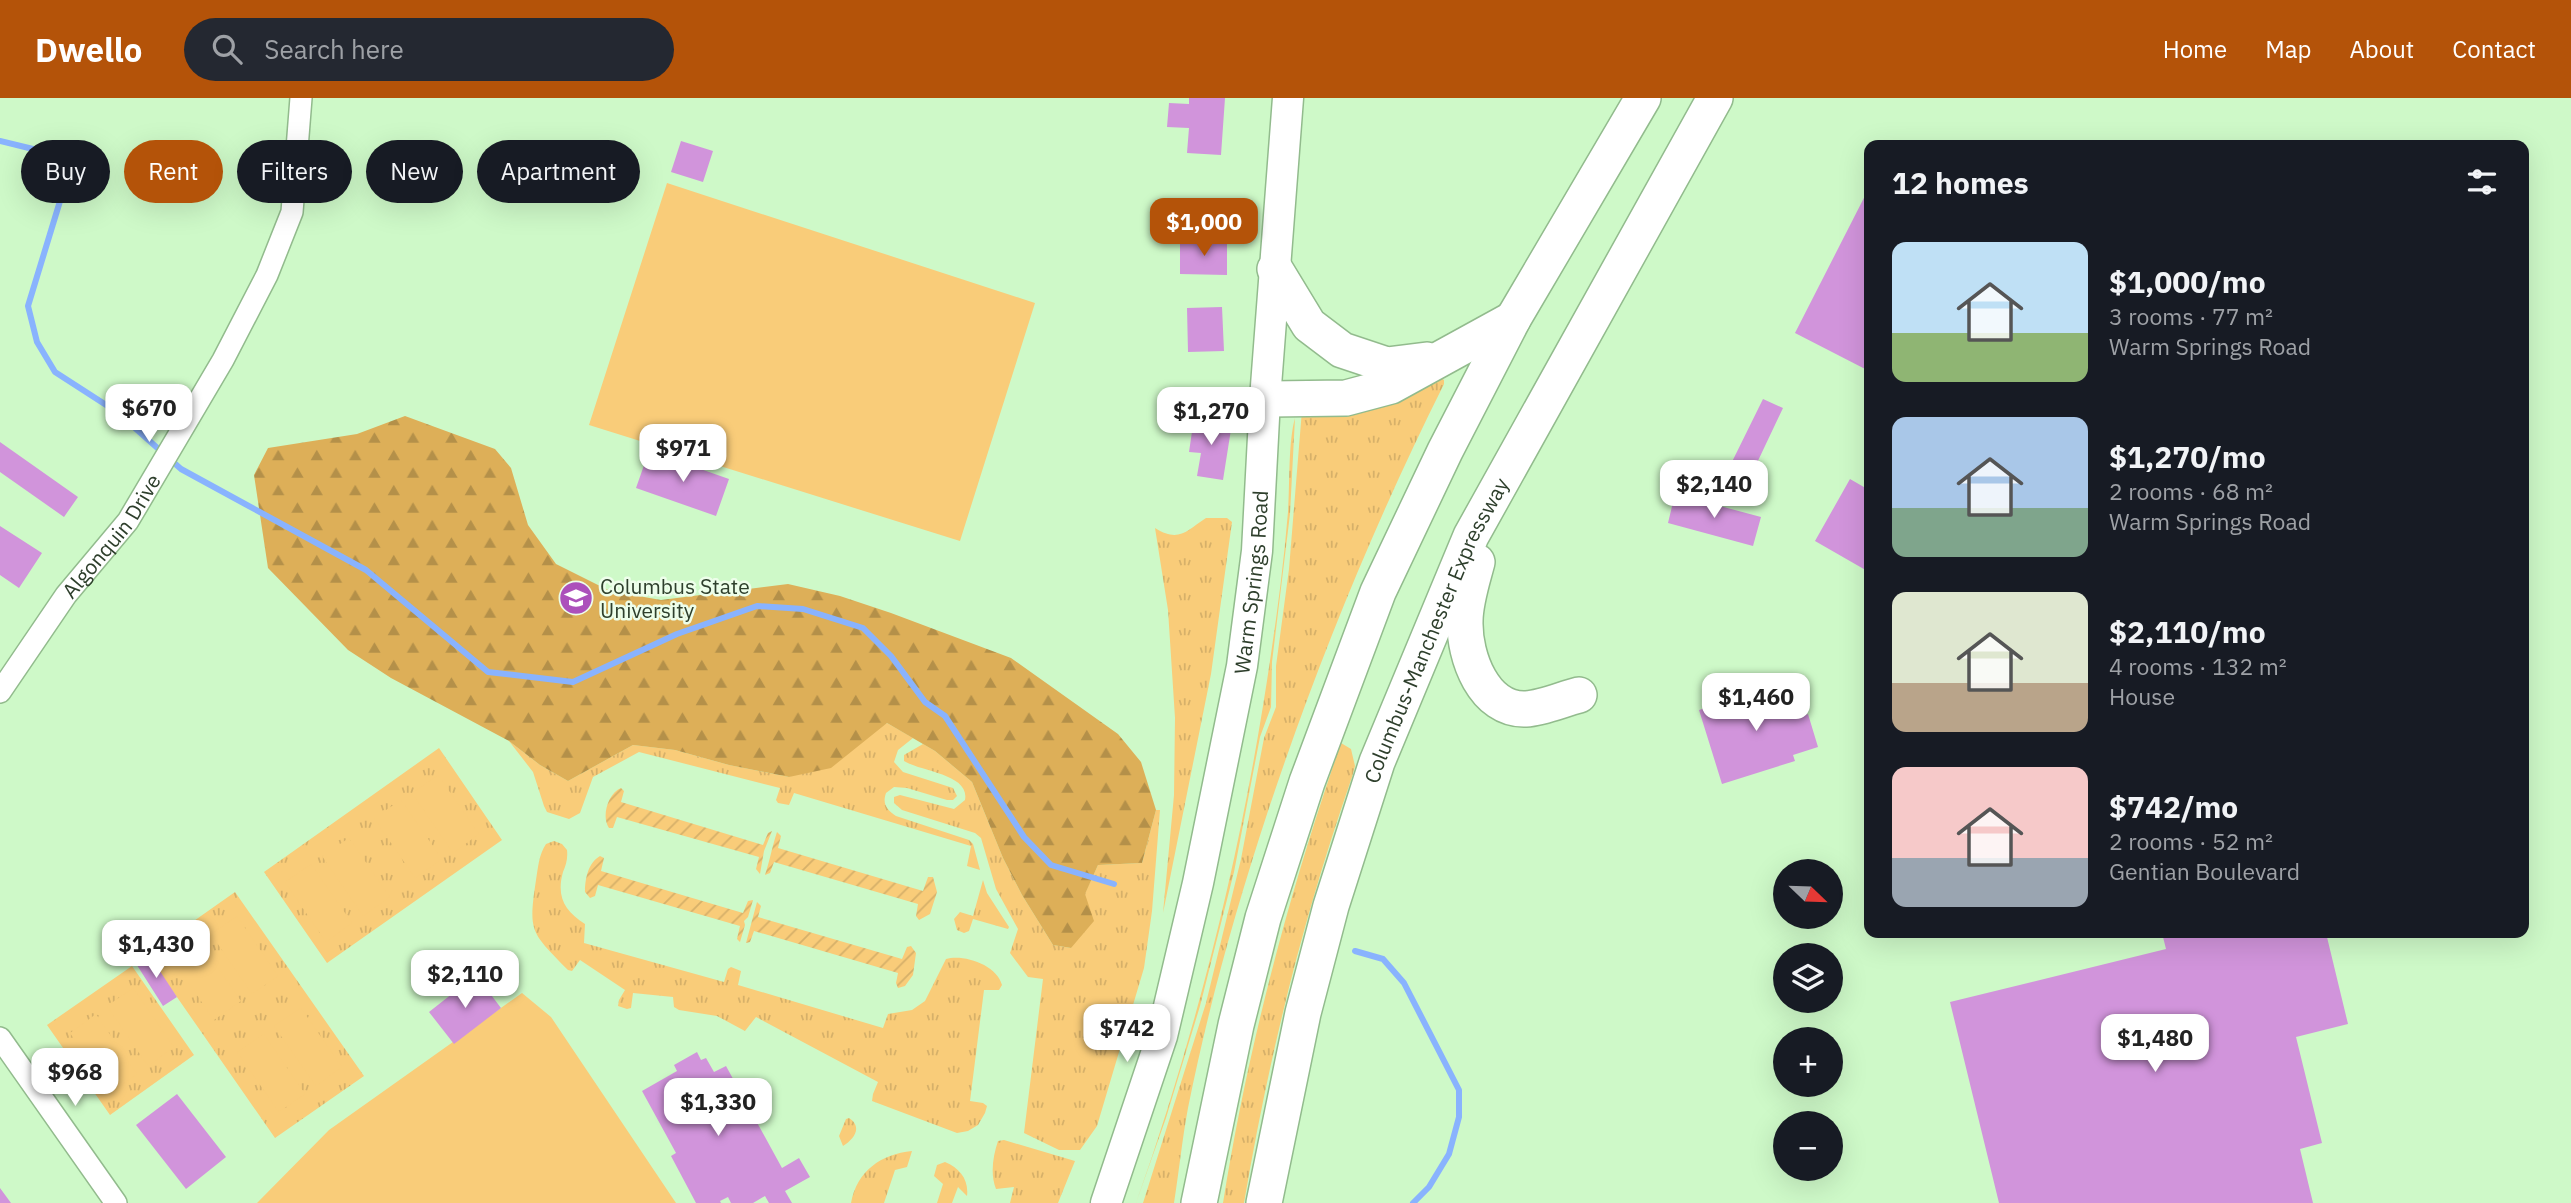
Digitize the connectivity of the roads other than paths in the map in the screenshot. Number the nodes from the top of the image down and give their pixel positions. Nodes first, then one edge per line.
1 (301, 98) edge
2 (1288, 98) edge
3 (1643, 98) edge
4 (1715, 98) edge
5 (1275, 269) junction
6 (1513, 319) junction
7 (1441, 359) junction
8 (1265, 399) junction
9 (1498, 485) junction
10 (0, 692) edge
11 (1579, 695) dead end
12 (0, 1038) edge
13 (116, 1203) edge
14 (1106, 1203) edge
15 (1199, 1203) edge
16 (1264, 1203) edge

1 - 10 street, Algonquin Drive
2 - 5 main road, Warm Springs Road
3 - 6 highway
4 - 9 highway, Columbus-Manchester Expressway
5 - 7 highway
5 - 8 main road, Warm Springs Road
6 - 7 highway
6 - 15 highway
7 - 8 highway
8 - 14 main road, Warm Springs Road
9 - 11 highway
9 - 16 highway, Columbus-Manchester Expressway
12 - 13 street

